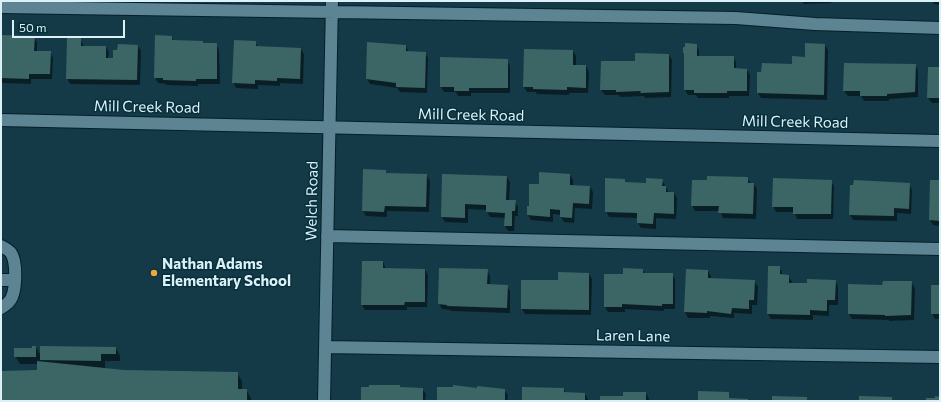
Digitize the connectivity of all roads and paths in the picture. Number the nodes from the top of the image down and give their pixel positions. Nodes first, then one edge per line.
1 (1, 7) edge
2 (332, 7) edge
3 (940, 28) edge
4 (1, 120) edge
5 (330, 128) junction
6 (940, 141) edge
7 (328, 236) junction
8 (1, 246) edge
9 (940, 249) edge
10 (1, 280) edge
11 (15, 280) junction
12 (1, 308) edge
13 (325, 347) junction
14 (940, 357) edge
15 (324, 401) edge

1 - 2 street
2 - 3 street
2 - 5 street, Welch Road
4 - 5 street, Mill Creek Road
5 - 6 street, Mill Creek Road
5 - 7 street, Welch Road
7 - 9 street
7 - 13 street, Welch Road
8 - 11 street
10 - 11 street
11 - 12 street
13 - 14 street, Laren Lane
13 - 15 street, Welch Road

